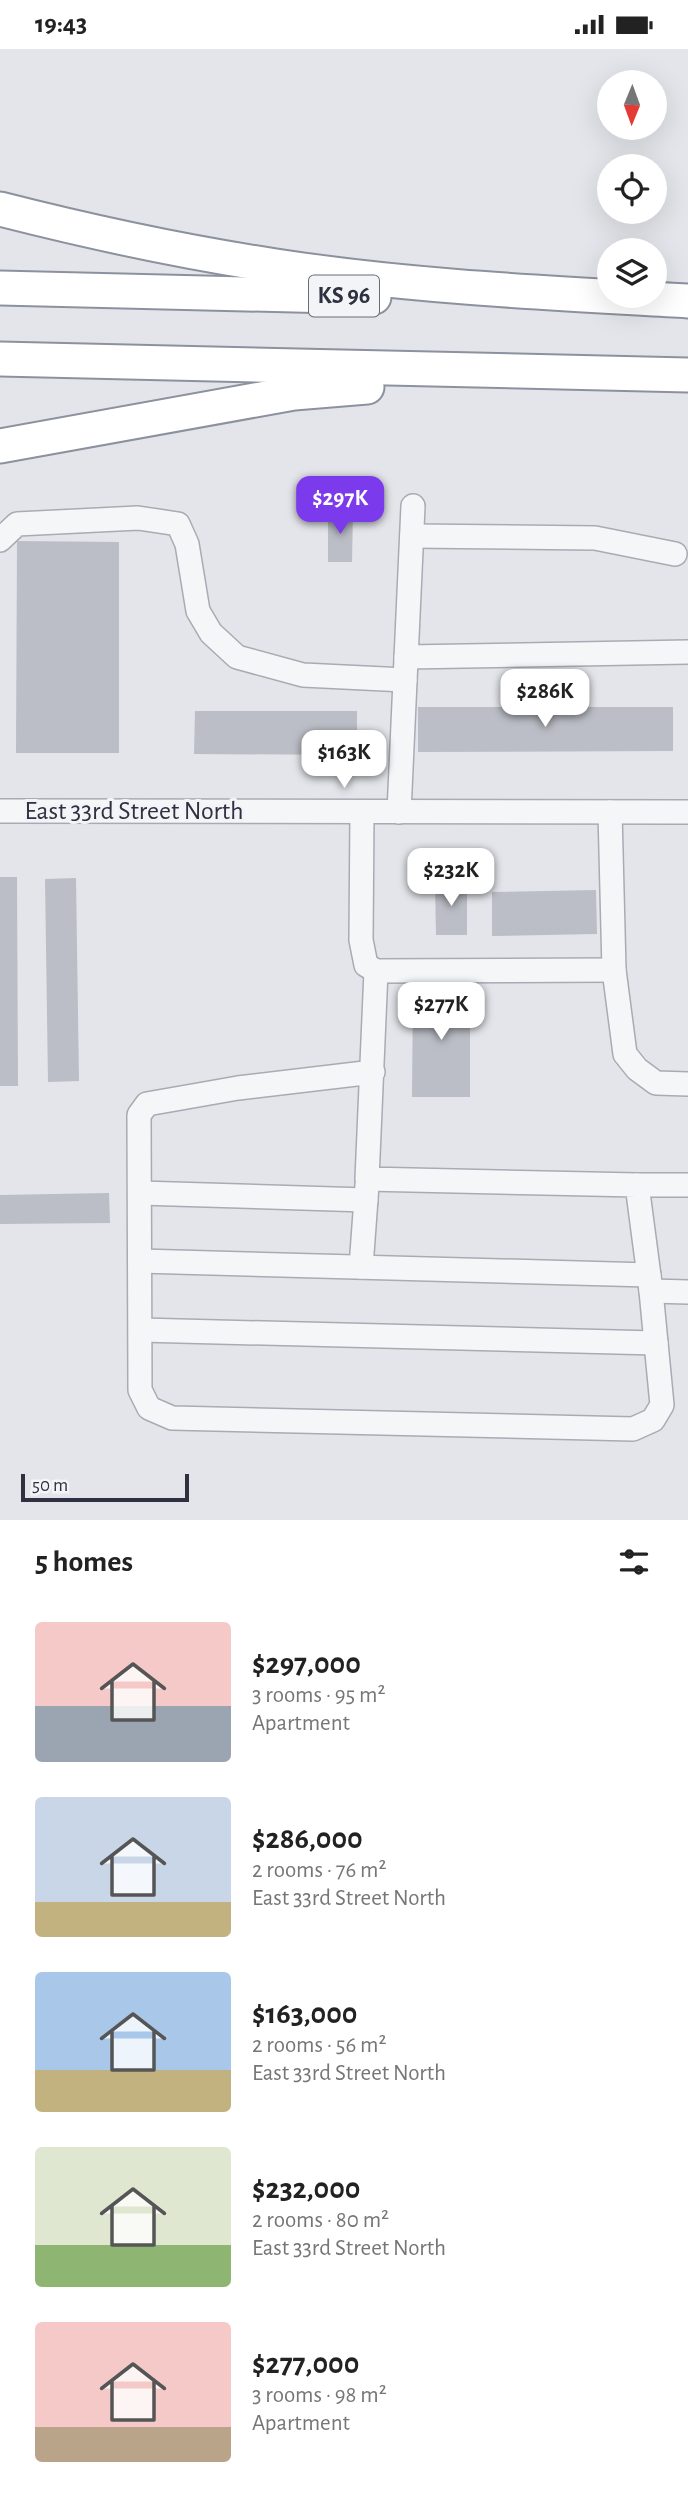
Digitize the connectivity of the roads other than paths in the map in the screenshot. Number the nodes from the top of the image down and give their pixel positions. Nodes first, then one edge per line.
1 (0, 209) edge
2 (0, 288) edge
3 (688, 303) edge
4 (0, 359) edge
5 (551, 373) junction
6 (688, 375) edge
7 (0, 446) edge
8 (413, 506) dead end
9 (412, 536) junction
10 (0, 540) edge
11 (675, 554) dead end
12 (688, 652) edge
13 (406, 657) junction
14 (405, 680) junction
15 (0, 811) edge
16 (362, 812) junction
17 (399, 812) junction
18 (610, 813) junction
19 (688, 813) edge
20 (614, 970) junction
21 (376, 971) junction
22 (373, 1072) junction
23 (688, 1084) edge
24 (637, 1185) junction
25 (688, 1185) edge
26 (366, 1189) junction
27 (140, 1192) junction
28 (140, 1261) junction
29 (361, 1268) junction
30 (650, 1283) junction
31 (688, 1292) edge
32 (141, 1330) junction
33 (656, 1343) junction

1 - 3 highway
2 - 3 highway, KS 96
4 - 5 highway
5 - 6 highway
5 - 7 highway
8 - 9 street
9 - 11 street
9 - 13 street
10 - 14 street
12 - 13 street
13 - 14 street
14 - 17 street
15 - 16 street, East 33rd Street North
16 - 17 street, East 33rd Street North
16 - 21 street
17 - 18 street, East 33rd Street North
18 - 19 street, East 33rd Street North
18 - 20 street
20 - 21 street
20 - 23 street
21 - 22 street
22 - 26 street
22 - 27 street
24 - 25 street
24 - 26 street
24 - 30 street
26 - 27 street
26 - 29 street
27 - 28 street
28 - 29 street
28 - 32 street
29 - 30 street
30 - 31 street
30 - 33 street
32 - 33 street
32 - 33 street

